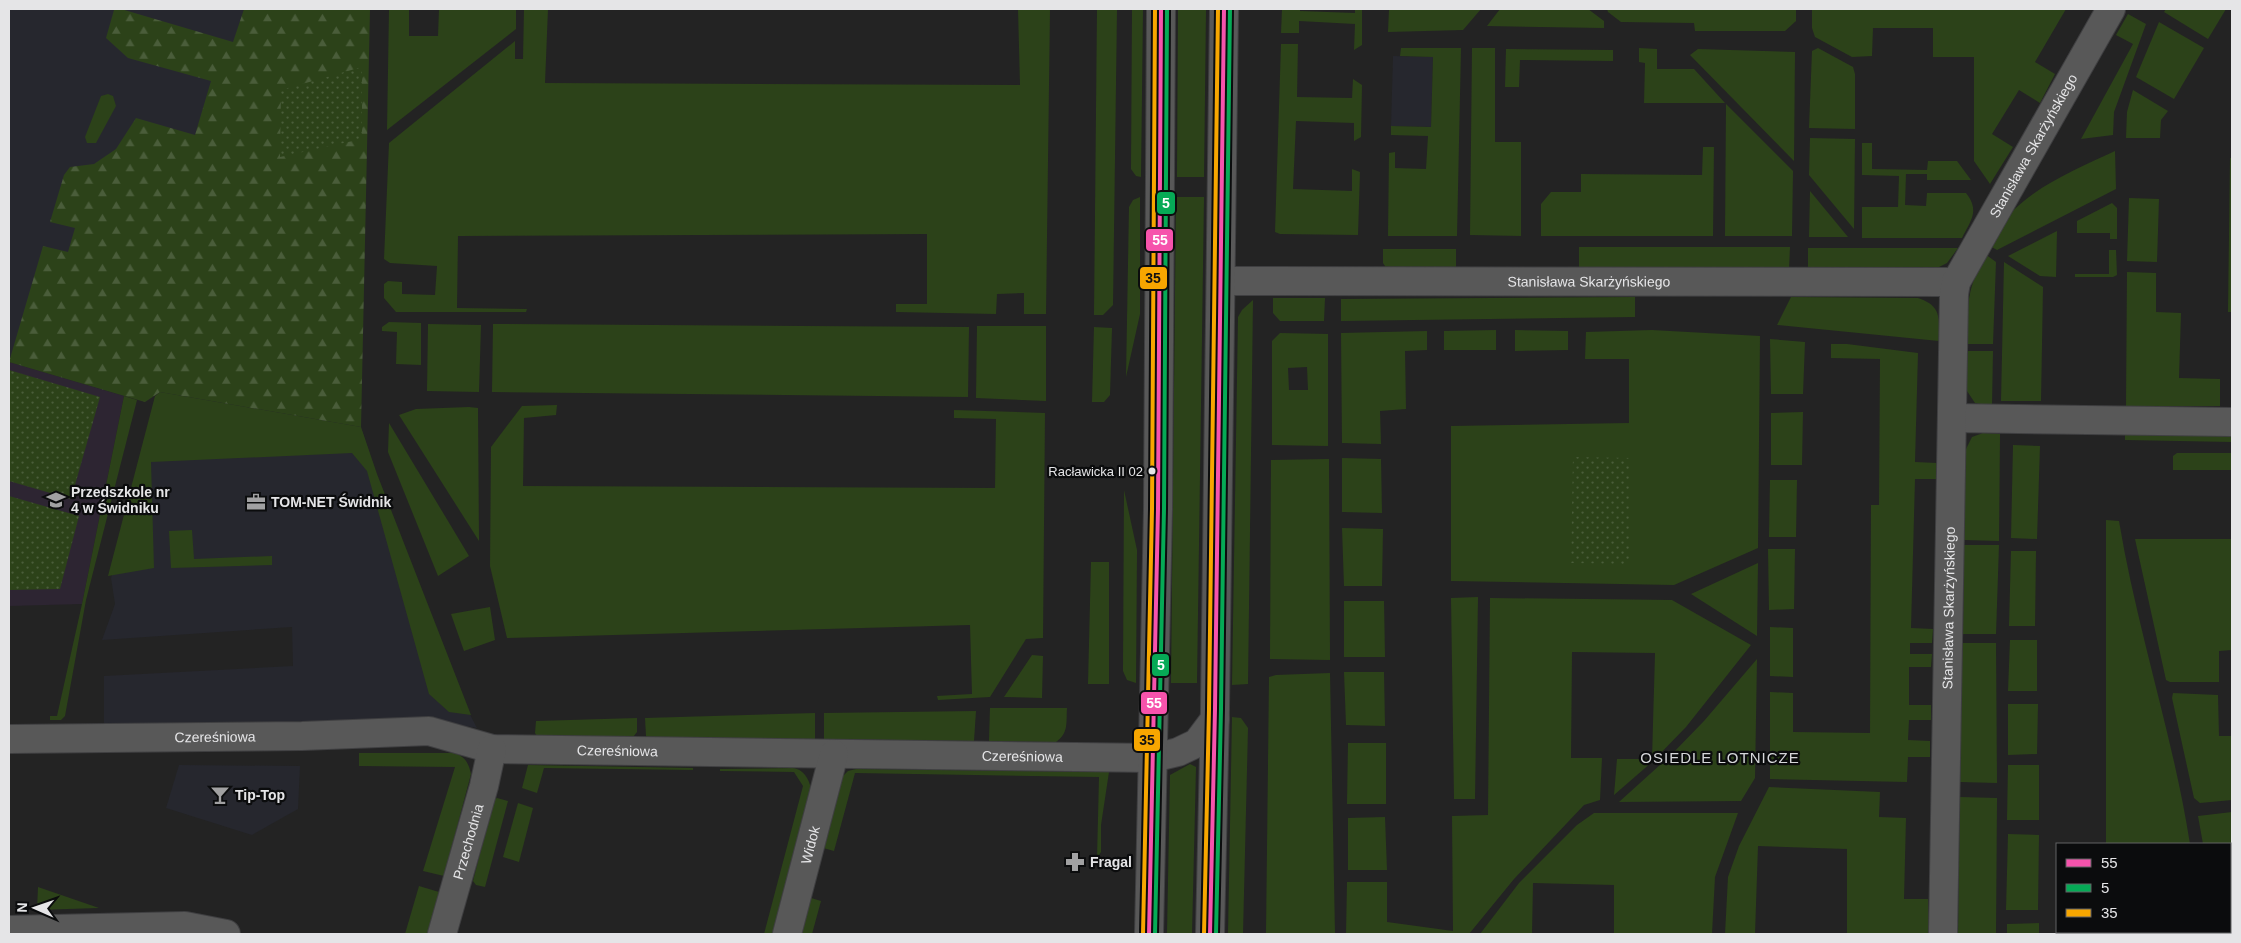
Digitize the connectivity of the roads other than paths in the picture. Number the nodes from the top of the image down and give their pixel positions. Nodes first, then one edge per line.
1 (1160, 9) edge
2 (1224, 9) edge
3 (2111, 9) edge
4 (1221, 281) junction
5 (1956, 282) junction
6 (1952, 418) junction
7 (2232, 422) edge
8 (1215, 719) junction
9 (9, 739) edge
10 (492, 749) junction
11 (834, 754) junction
12 (1153, 758) junction
13 (9, 930) edge
14 (226, 934) edge
15 (442, 934) edge
16 (787, 934) edge
17 (1149, 934) edge
18 (1210, 934) edge
19 (1943, 934) edge

1 - 12 street
2 - 4 street
3 - 5 street, Stanisława Skarżyńskiego
4 - 5 street, Stanisława Skarżyńskiego
4 - 8 street
5 - 6 street, Stanisława Skarżyńskiego
6 - 7 street
6 - 19 street, Stanisława Skarżyńskiego
8 - 12 street, Czereśniowa
8 - 18 street
9 - 10 street, Czereśniowa
10 - 11 street, Czereśniowa
10 - 15 street, Przechodnia
11 - 12 street, Czereśniowa
11 - 16 street, Widok
12 - 17 street
13 - 14 street

